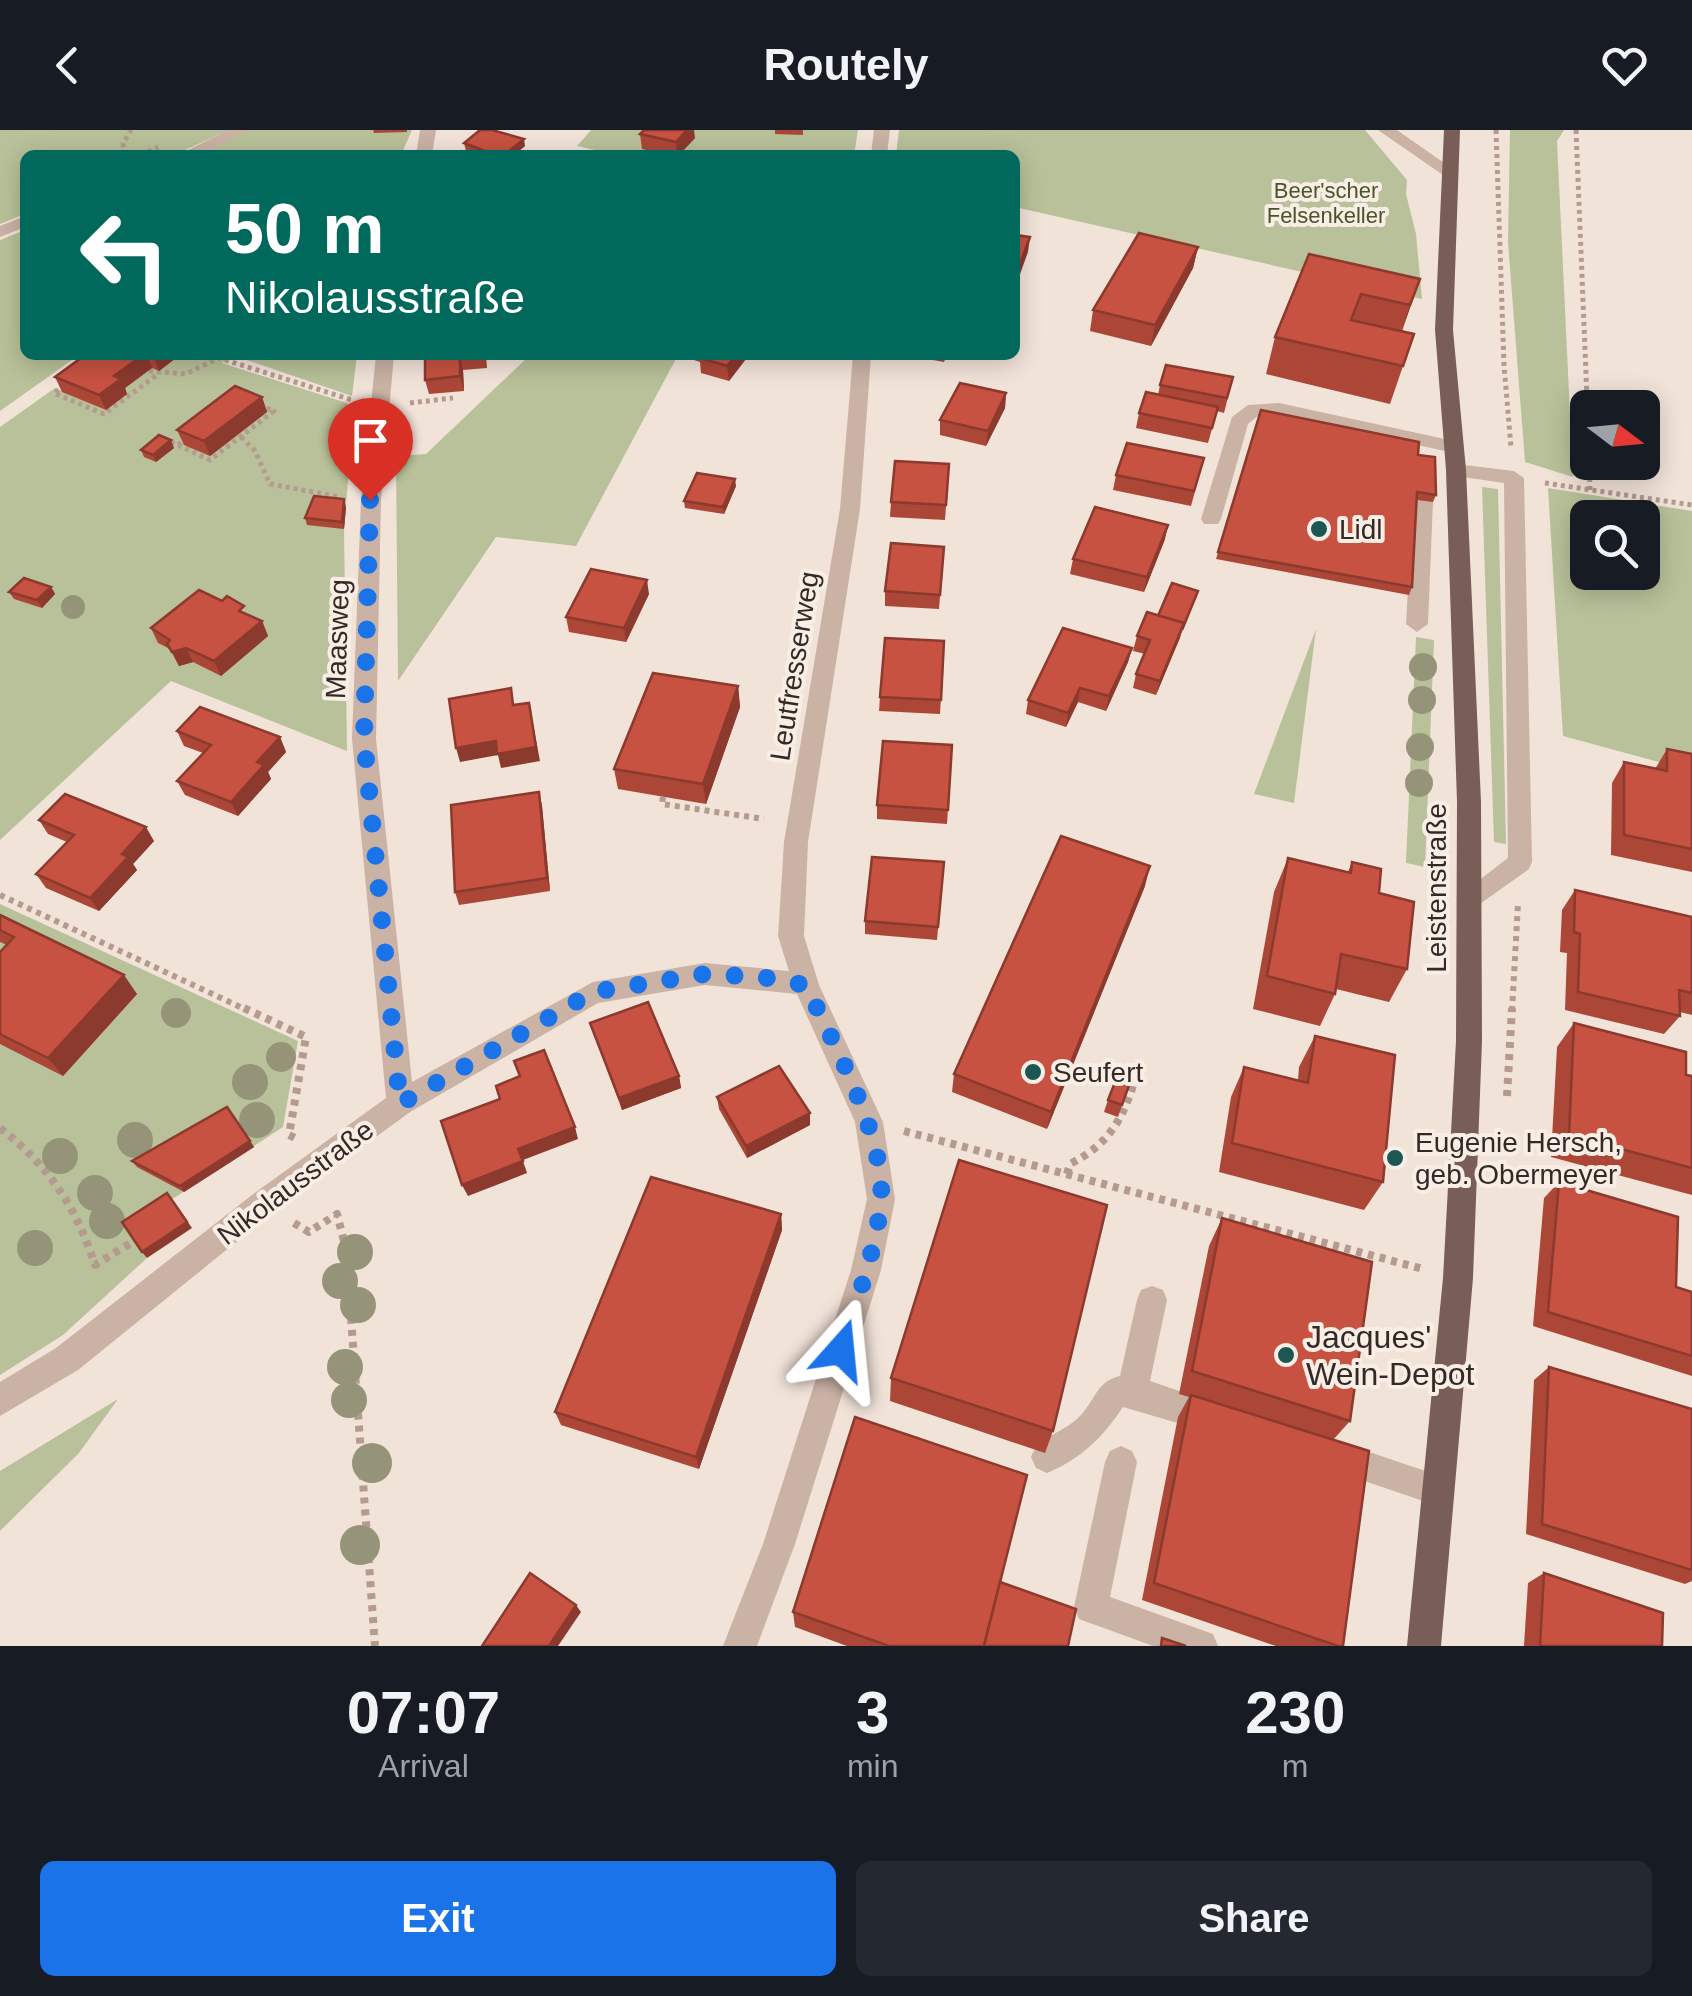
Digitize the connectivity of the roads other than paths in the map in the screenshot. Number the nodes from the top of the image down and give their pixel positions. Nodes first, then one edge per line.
1 (241, 130) edge
2 (1386, 130) edge
3 (1452, 130) edge
4 (197, 150) edge
5 (1449, 172) junction
6 (384, 360) edge
7 (862, 360) edge
8 (1455, 458) junction
9 (1423, 501) edge
10 (1211, 519) dead end
11 (1417, 624) dead end
12 (1470, 901) junction
13 (806, 985) junction
14 (400, 1104) junction
15 (1152, 1300) dead end
16 (1132, 1392) junction
17 (0, 1400) edge
18 (1240, 1426) edge
19 (1312, 1449) edge
20 (1047, 1457) edge
21 (1121, 1462) dead end
22 (1438, 1490) junction
23 (740, 1646) edge
24 (1201, 1646) edge
25 (1424, 1646) edge

1 - 4 street
2 - 5 street
3 - 5 main road, Leistenstraße
5 - 8 main road, Leistenstraße
6 - 14 street, Maasweg
7 - 13 street, Leutfresserweg
8 - 10 street
8 - 12 main road, Leistenstraße
8 - 12 street
9 - 11 street
12 - 22 main road, Leistenstraße
13 - 14 street, Nikolausstraße
13 - 23 street
14 - 17 street, Nikolausstraße
15 - 16 street
16 - 18 street
16 - 20 street
19 - 22 street
21 - 24 street
22 - 25 main road, Leistenstraße

